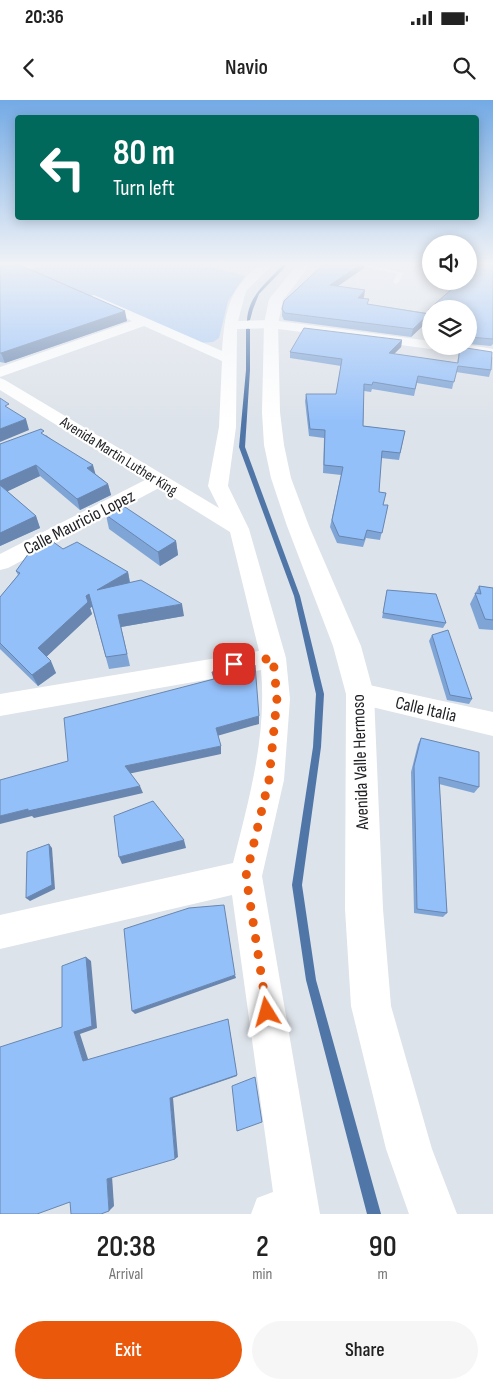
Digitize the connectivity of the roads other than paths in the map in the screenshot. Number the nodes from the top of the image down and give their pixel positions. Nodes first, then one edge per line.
1 (136, 317) edge
2 (233, 317) edge
3 (272, 317) edge
4 (145, 321) junction
5 (271, 324) junction
6 (231, 325) junction
7 (422, 343) edge
8 (477, 351) edge
9 (493, 353) edge
10 (229, 359) junction
11 (0, 372) edge
12 (0, 383) edge
13 (66, 423) junction
14 (49, 430) dead end
15 (158, 481) junction
16 (239, 529) junction
17 (7, 559) edge
18 (0, 575) edge
19 (273, 658) junction
20 (360, 694) junction
21 (0, 705) edge
22 (493, 724) edge
23 (246, 876) junction
24 (0, 932) edge
25 (289, 1212) edge
26 (433, 1214) edge

1 - 4 street
2 - 6 street
3 - 5 street, Avenida Valle Hermoso
4 - 10 street
4 - 11 street
5 - 6 street
5 - 7 street
5 - 20 street, Avenida Valle Hermoso
6 - 10 street
8 - 9 street
10 - 16 street
12 - 13 street, Avenida Martin Luther King
13 - 14 street
13 - 15 street, Avenida Martin Luther King
15 - 16 street, Avenida Martin Luther King
15 - 17 street, Calle Mauricio Lopez
16 - 19 street
17 - 18 street
19 - 21 street
19 - 23 street
20 - 22 street, Calle Italia
20 - 26 street, Avenida Valle Hermoso
23 - 24 street
23 - 25 street

